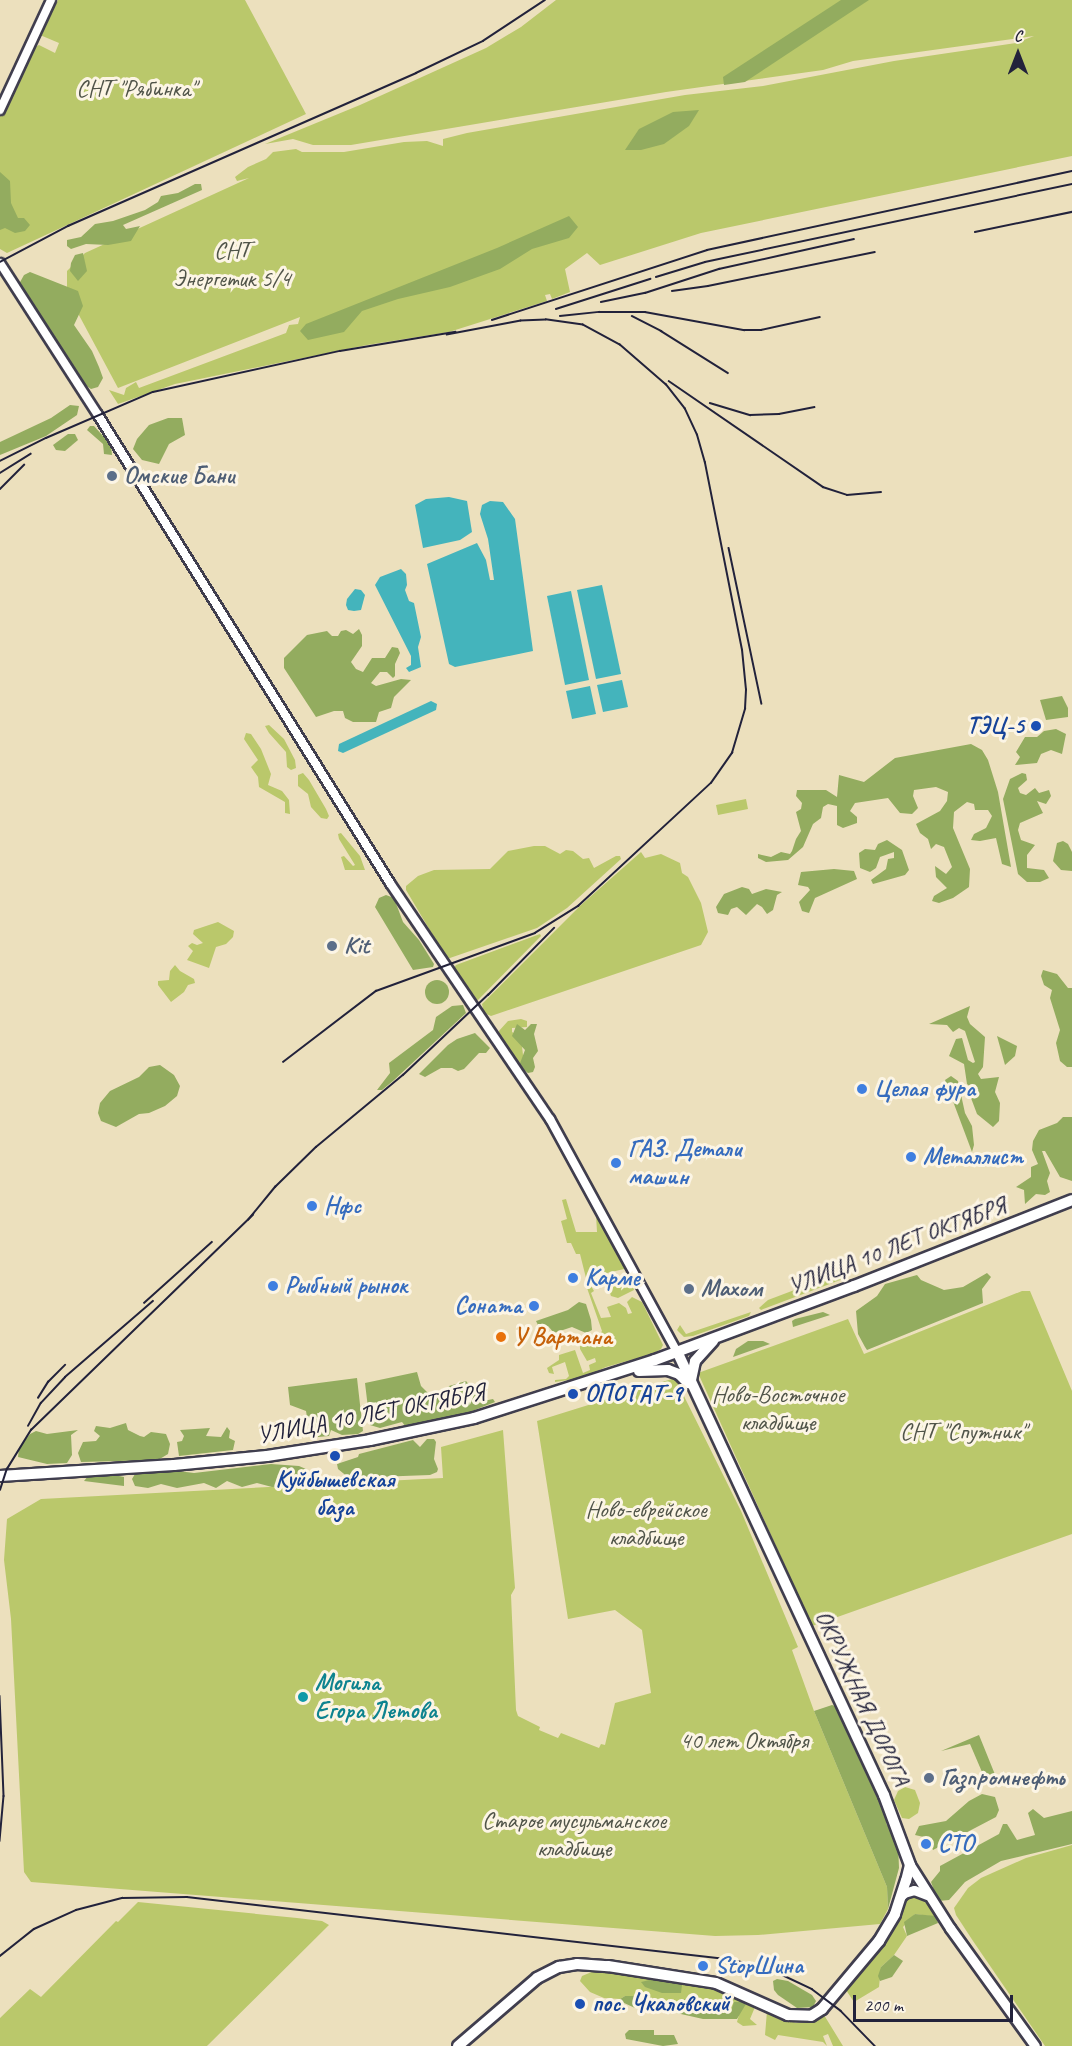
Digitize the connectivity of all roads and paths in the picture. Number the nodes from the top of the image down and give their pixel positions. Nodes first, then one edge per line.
1 (51, 0) edge
2 (0, 110) edge
3 (0, 263) edge
4 (1072, 1200) edge
5 (723, 1334) junction
6 (677, 1352) junction
7 (622, 1371) junction
8 (692, 1387) junction
9 (0, 1476) edge
10 (910, 1865) junction
11 (929, 1896) junction
12 (900, 1897) junction
13 (458, 2046) edge
14 (1035, 2046) edge

1 - 2 street
3 - 6 street
4 - 5 main road, УЛИЦА 10 ЛЕТ ОКТЯБРЯ
5 - 6 main road, УЛИЦА 10 ЛЕТ ОКТЯБРЯ
5 - 8 main road
6 - 7 main road, УЛИЦА 10 ЛЕТ ОКТЯБРЯ
6 - 8 main road, ОКРУЖНАЯ ДОРОГА
7 - 8 main road
7 - 9 main road, УЛИЦА 10 ЛЕТ ОКТЯБРЯ
8 - 10 main road, ОКРУЖНАЯ ДОРОГА
10 - 11 main road, ОКРУЖНАЯ ДОРОГА
10 - 12 main road
11 - 12 main road
11 - 14 main road, ОКРУЖНАЯ ДОРОГА
12 - 13 main road

